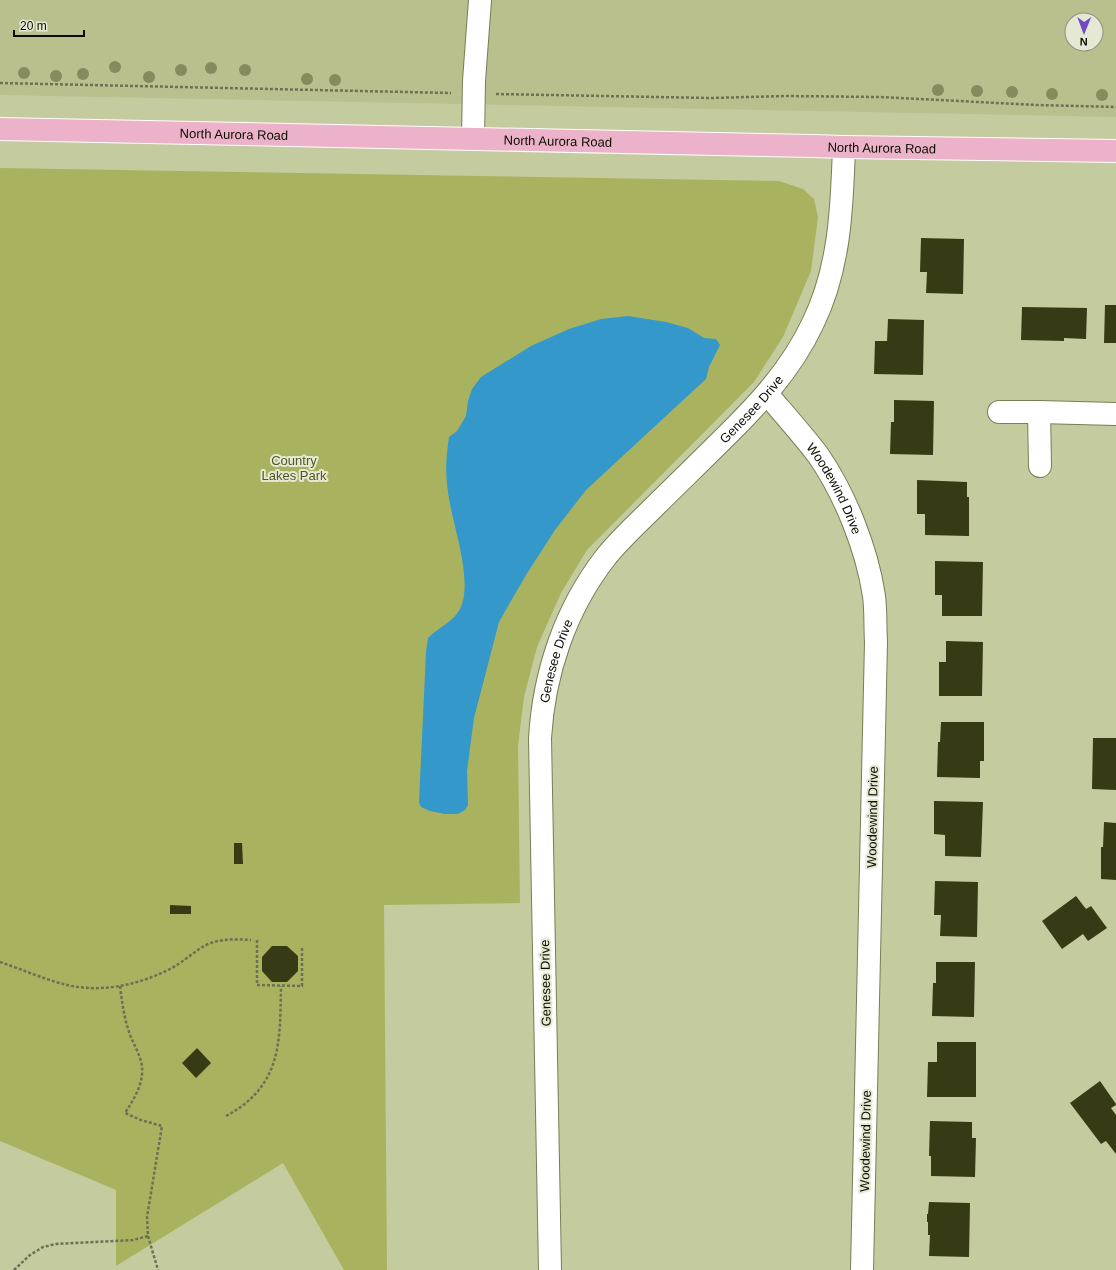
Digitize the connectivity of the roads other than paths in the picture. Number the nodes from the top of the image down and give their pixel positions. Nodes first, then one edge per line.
1 (480, 0) edge
2 (0, 129) edge
3 (473, 139) junction
4 (844, 147) junction
5 (1116, 151) edge
6 (767, 394) junction
7 (999, 412) dead end
8 (1039, 412) junction
9 (1116, 414) edge
10 (1040, 466) dead end
11 (550, 1270) edge
12 (862, 1270) edge

1 - 3 street
2 - 3 main road, North Aurora Road
3 - 4 main road, North Aurora Road
4 - 5 main road, North Aurora Road
4 - 6 street, Genesee Drive
6 - 11 street, Genesee Drive
6 - 12 street, Woodewind Drive
7 - 8 street
8 - 9 street
8 - 10 street

